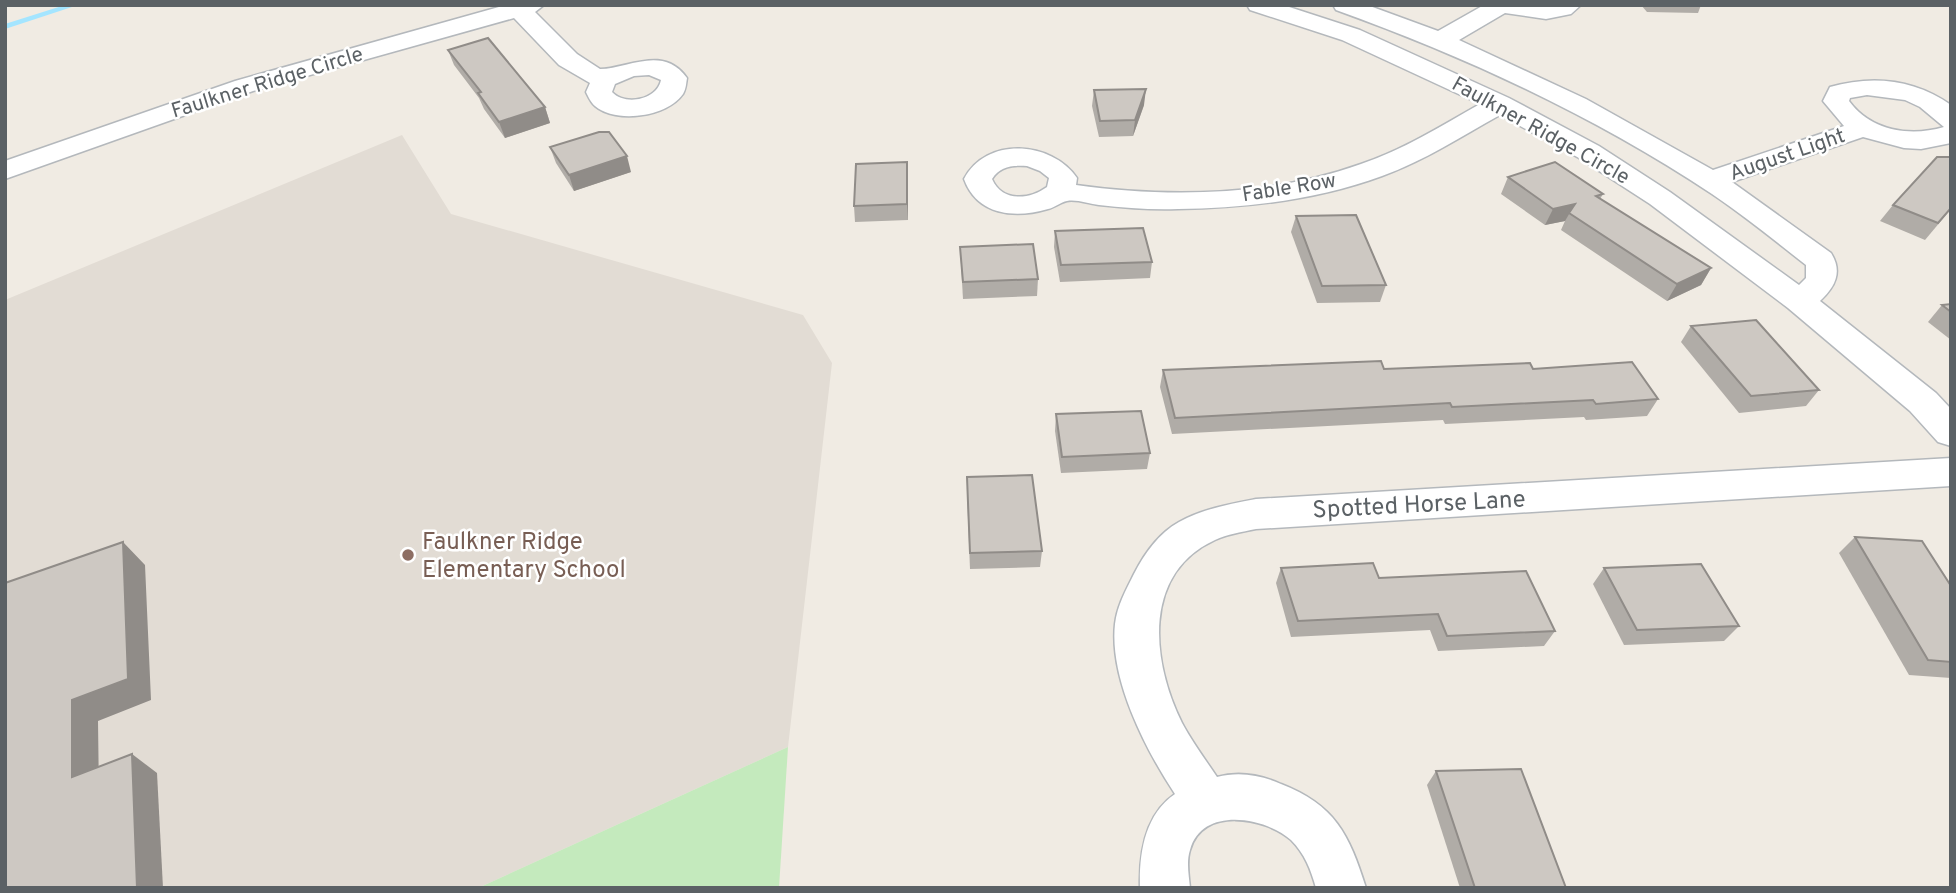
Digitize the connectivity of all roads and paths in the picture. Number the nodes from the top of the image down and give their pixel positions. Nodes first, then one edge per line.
1 (1258, 5) edge
2 (1344, 5) edge
3 (1502, 5) edge
4 (1570, 5) edge
5 (526, 7) edge
6 (1439, 41) junction
7 (604, 80) dead end
8 (1500, 104) junction
9 (1951, 121) edge
10 (1864, 128) junction
11 (1951, 134) edge
12 (5, 171) edge
13 (1710, 180) junction
14 (1061, 191) dead end
15 (1799, 301) junction
16 (1951, 433) edge
17 (1951, 472) edge
18 (1206, 801) junction
19 (1165, 888) edge
20 (1341, 888) edge

1 - 8 street, Faulkner Ridge Circle
2 - 6 street, Faulkner Ridge Circle
3 - 4 street
3 - 6 street
5 - 7 street
5 - 12 street, Faulkner Ridge Circle
6 - 13 street, Faulkner Ridge Circle
8 - 14 street, Fable Row
8 - 15 street, Faulkner Ridge Circle
9 - 10 street, August Light
10 - 11 street, August Light
10 - 13 street, August Light
13 - 15 street, Faulkner Ridge Circle
15 - 16 street, Faulkner Ridge Circle
17 - 18 street, Spotted Horse Lane
18 - 19 street
18 - 20 street

